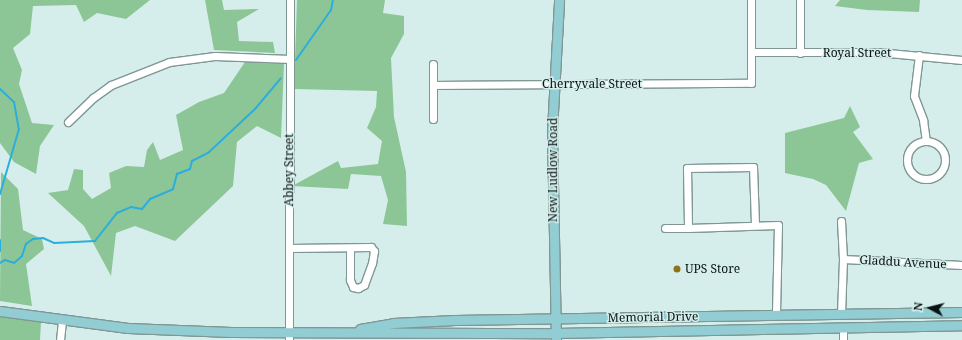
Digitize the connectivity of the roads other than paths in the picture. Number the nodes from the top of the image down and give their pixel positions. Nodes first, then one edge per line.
1 (290, 0) edge
2 (559, 0) edge
3 (752, 0) edge
4 (800, 0) edge
5 (751, 52) junction
6 (800, 54) junction
7 (919, 55) junction
8 (290, 59) junction
9 (962, 60) edge
10 (433, 64) dead end
11 (554, 84) junction
12 (433, 86) junction
13 (433, 119) dead end
14 (68, 122) dead end
15 (926, 141) junction
16 (841, 221) dead end
17 (755, 224) junction
18 (665, 228) dead end
19 (688, 228) junction
20 (289, 248) junction
21 (350, 248) junction
22 (843, 259) junction
23 (962, 265) edge
24 (0, 311) edge
25 (962, 312) edge
26 (841, 314) junction
27 (776, 315) junction
28 (556, 319) junction
29 (62, 320) junction
30 (962, 325) edge
31 (843, 327) junction
32 (344, 333) junction
33 (289, 336) edge
34 (555, 336) edge
35 (60, 340) edge
36 (843, 340) edge

1 - 8 street, Abbey Street
2 - 11 main road, New Ludlow Road
3 - 5 street
4 - 6 street
5 - 6 street, Royal Street
5 - 11 street, Cherryvale Street
6 - 7 street, Royal Street
7 - 9 street, Royal Street
7 - 15 street
8 - 14 street
8 - 20 street, Abbey Street
10 - 12 street
11 - 12 street, Cherryvale Street
11 - 28 main road, New Ludlow Road
12 - 13 street
15 - 15 street
16 - 22 street
17 - 19 street
17 - 19 street
17 - 27 street
18 - 19 street
20 - 21 street
20 - 33 street, Abbey Street
21 - 21 street
22 - 23 street, Gladdu Avenue
22 - 26 street
24 - 29 main road, Memorial Drive
25 - 26 main road, Memorial Drive
26 - 27 main road, Memorial Drive
27 - 28 main road, Memorial Drive
28 - 32 main road, Memorial Drive
28 - 34 main road, New Ludlow Road
29 - 33 main road, Memorial Drive
29 - 35 street
30 - 31 main road, Memorial Drive
31 - 34 main road, Memorial Drive
31 - 36 street
32 - 33 main road, Memorial Drive
32 - 34 main road, Memorial Drive

